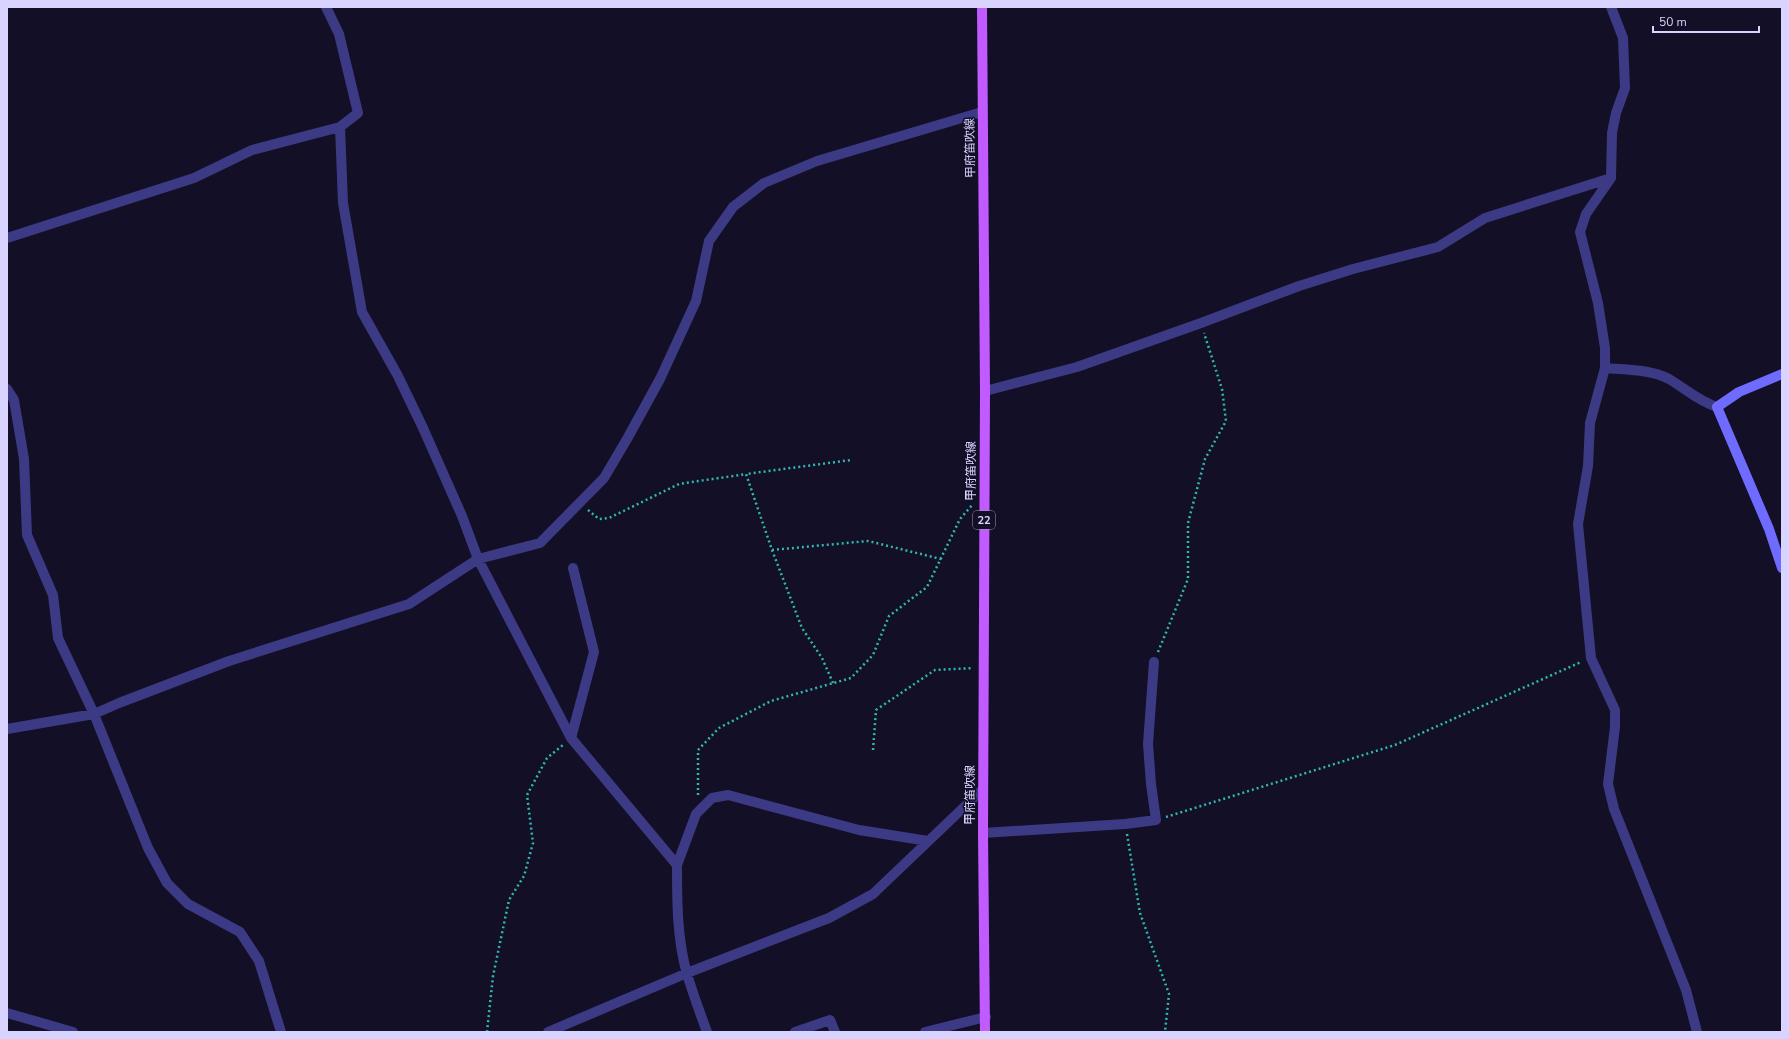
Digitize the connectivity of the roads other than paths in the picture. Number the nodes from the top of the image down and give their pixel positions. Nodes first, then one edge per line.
1 (326, 7) edge
2 (982, 7) edge
3 (1611, 7) edge
4 (982, 112) junction
5 (340, 127) junction
6 (1611, 178) junction
7 (7, 238) edge
8 (1605, 368) junction
9 (1782, 374) edge
10 (7, 389) edge
11 (985, 391) junction
12 (1717, 407) junction
13 (478, 559) junction
14 (574, 568) dead end
15 (1782, 568) edge
16 (1154, 662) road end
17 (94, 714) junction
18 (7, 729) edge
19 (570, 738) junction
20 (983, 789) junction
21 (983, 833) junction
22 (928, 841) junction
23 (677, 864) junction
24 (687, 973) junction
25 (7, 1013) edge
26 (986, 1017) junction
27 (73, 1032) edge
28 (281, 1032) edge
29 (548, 1032) edge
30 (707, 1032) edge
31 (795, 1032) edge
32 (835, 1032) edge
33 (925, 1032) edge
34 (985, 1032) edge
35 (1697, 1032) edge

1 - 5 street
2 - 4 main road, 甲府笛吹線 / 22
3 - 6 street
4 - 11 main road, 甲府笛吹線 / 22
4 - 13 street
5 - 7 street
5 - 13 street
6 - 8 street
6 - 11 street
8 - 12 street
8 - 35 street
9 - 12 street
10 - 17 street
11 - 20 main road, 甲府笛吹線 / 22
12 - 15 street
13 - 17 street
13 - 19 street
14 - 19 street
16 - 21 street
17 - 18 street
17 - 28 street
19 - 23 street
20 - 21 main road, 甲府笛吹線 / 22
20 - 22 street
21 - 26 main road, 甲府笛吹線 / 22
22 - 23 street
22 - 24 street
23 - 24 street
24 - 29 street
24 - 30 street
25 - 27 street
26 - 33 street
26 - 34 main road, 甲府笛吹線 / 22
31 - 32 street

